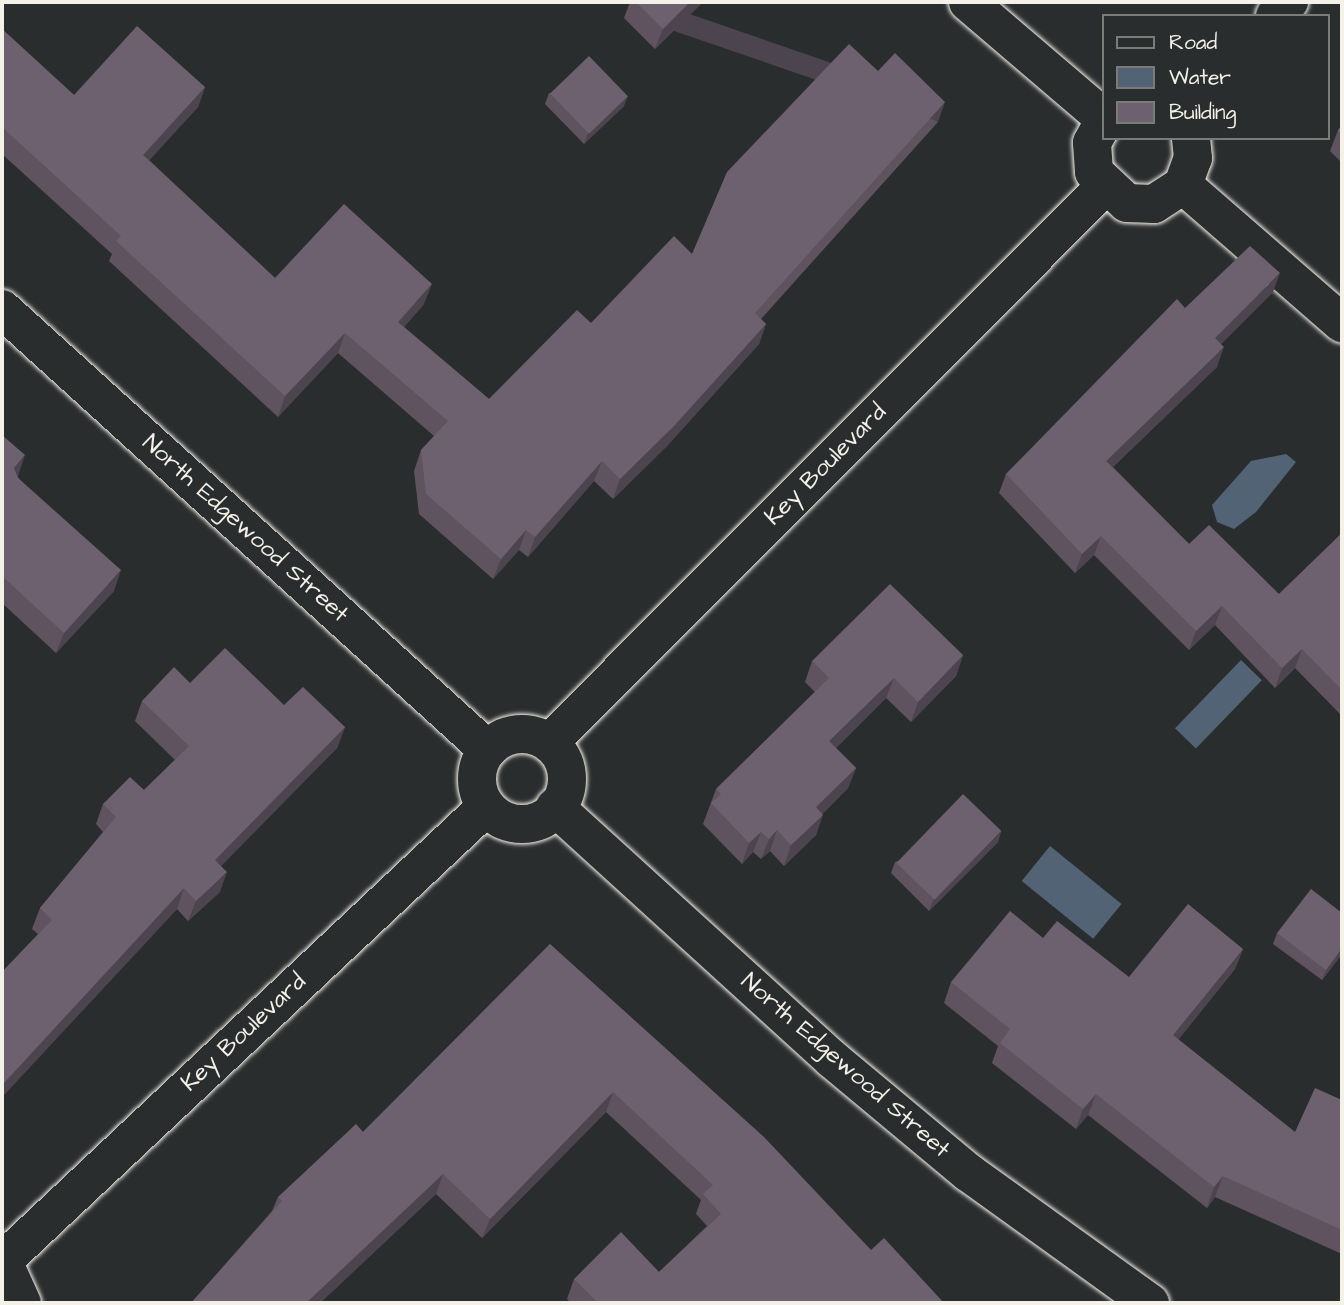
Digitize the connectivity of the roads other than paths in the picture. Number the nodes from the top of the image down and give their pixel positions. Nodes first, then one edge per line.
1 (968, 2) edge
2 (1102, 118) edge
3 (1102, 125) edge
4 (1191, 140) edge
5 (1183, 185) junction
6 (1104, 187) junction
7 (2, 309) edge
8 (1342, 323) edge
9 (549, 743) junction
10 (488, 750) junction
11 (486, 807) junction
12 (555, 807) junction
13 (3, 1260) edge
14 (22, 1303) edge
15 (1150, 1303) edge

1 - 2 street
3 - 6 street
4 - 5 street
5 - 6 street
5 - 8 street
6 - 9 street, Key Boulevard
7 - 10 street, North Edgewood Street
9 - 10 street
9 - 12 street
10 - 11 street
11 - 12 street
11 - 13 street, Key Boulevard
12 - 15 street, North Edgewood Street
13 - 14 street

